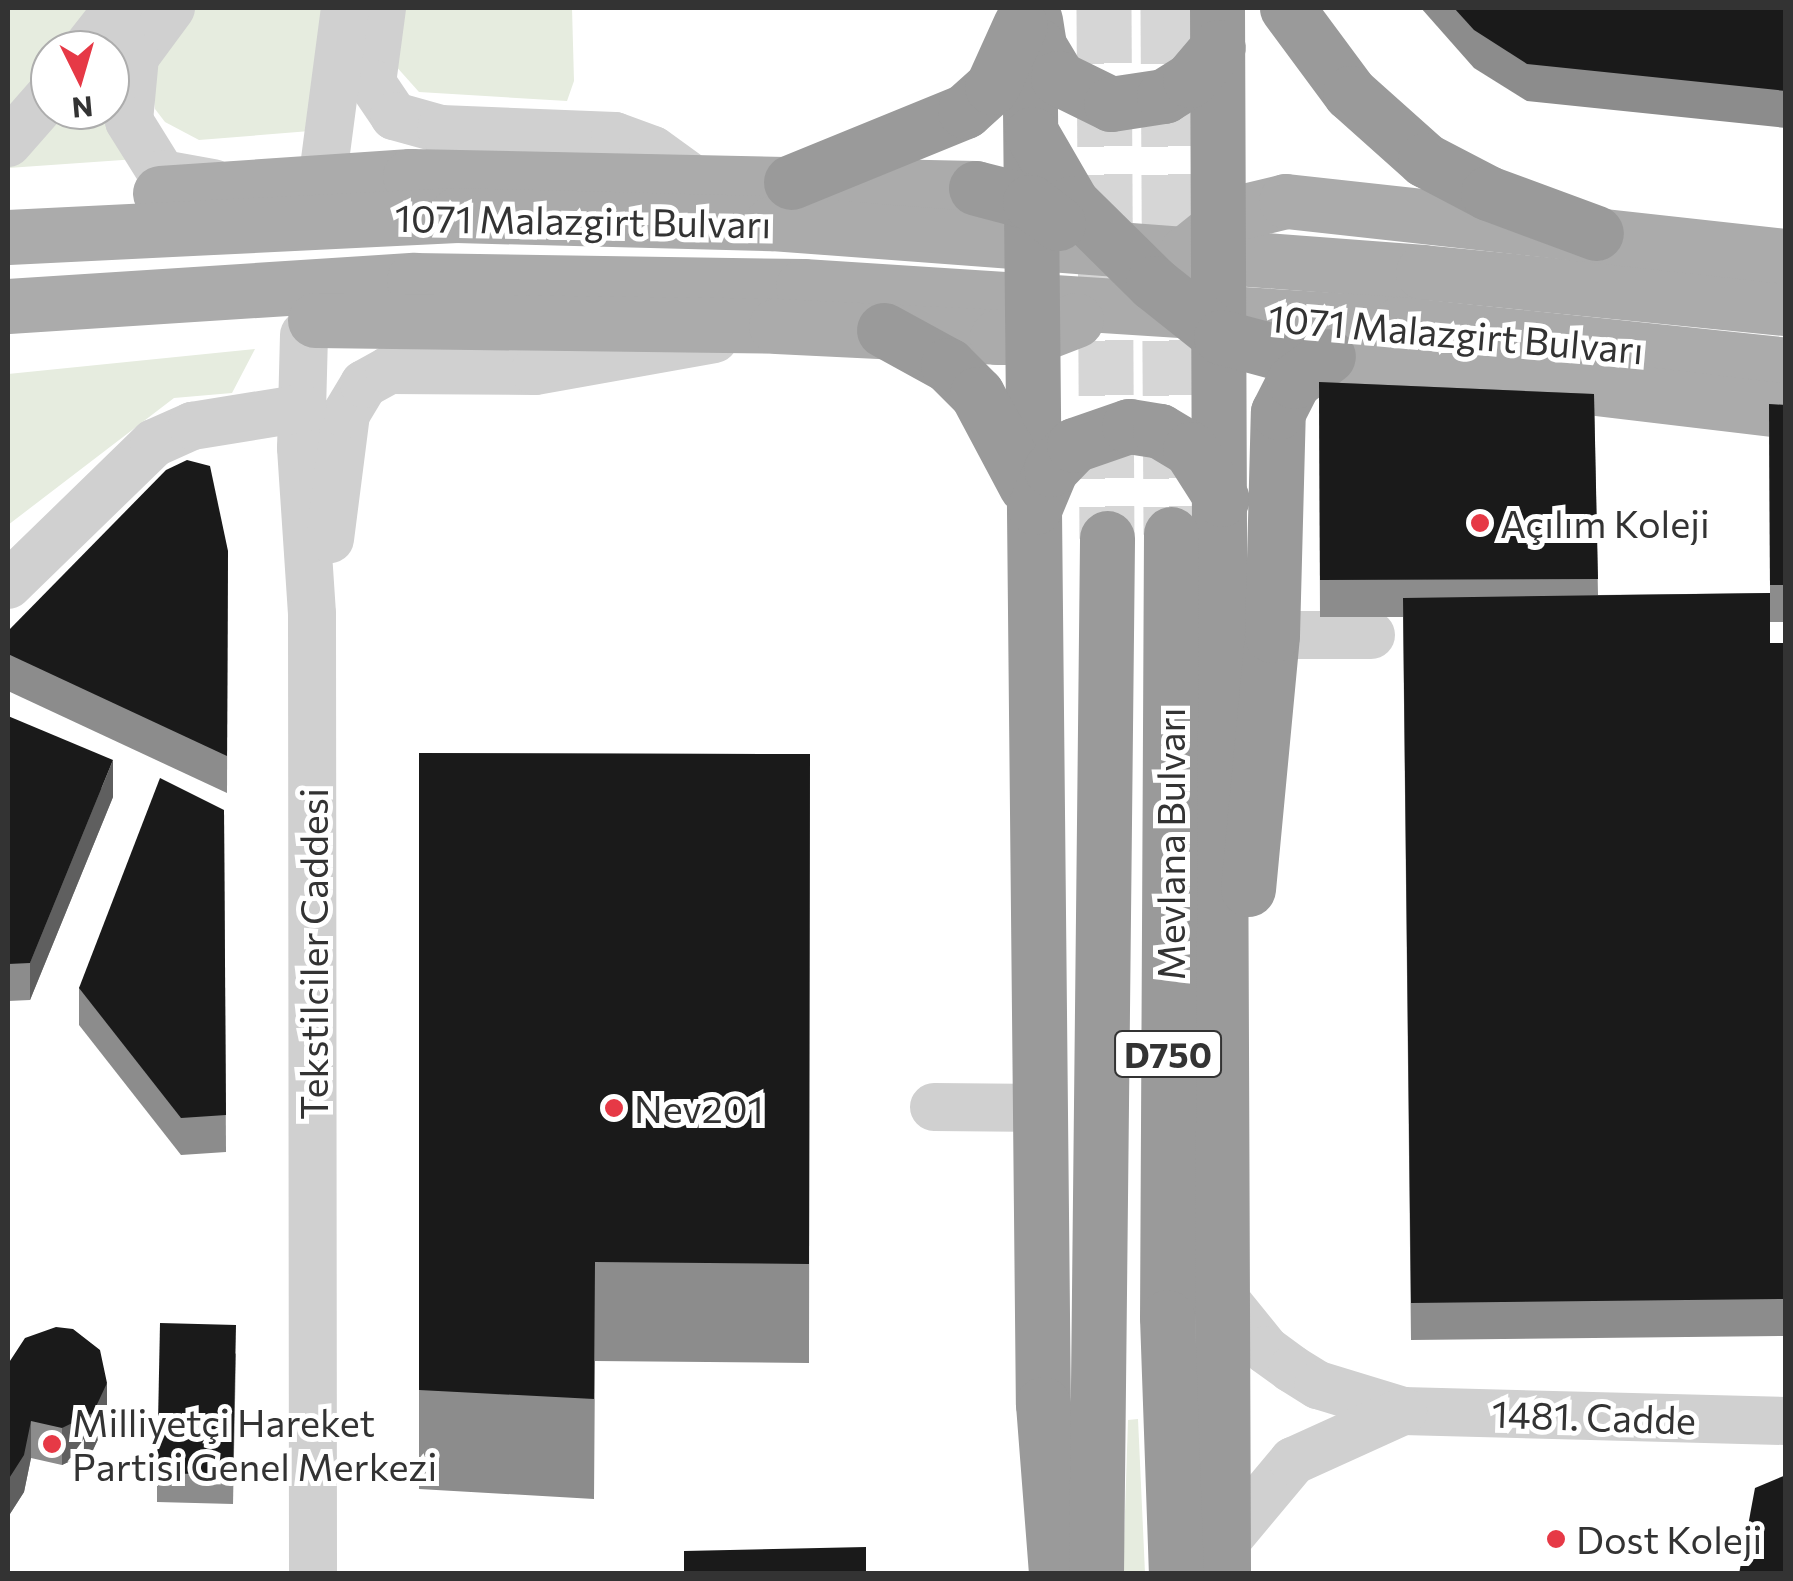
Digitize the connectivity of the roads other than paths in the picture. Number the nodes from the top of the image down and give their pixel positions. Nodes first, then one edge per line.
1 (118, 8) edge
2 (171, 8) edge
3 (344, 8) edge
4 (382, 8) edge
5 (1029, 8) edge
6 (1287, 8) edge
7 (1217, 27) edge
8 (101, 30) edge
9 (30, 118) edge
10 (1029, 126) junction
11 (1220, 143) junction
12 (8, 144) edge
13 (326, 160) dead end
14 (693, 179) junction
15 (791, 182) junction
16 (864, 184) junction
17 (236, 185) junction
18 (976, 188) joint
19 (1030, 202) junction
20 (1396, 210) junction
21 (8, 216) edge
22 (1220, 222) junction
23 (1596, 232) junction
24 (8, 237) edge
25 (1786, 256) edge
26 (1138, 283) junction
27 (8, 306) edge
28 (1786, 308) edge
29 (8, 314) edge
30 (776, 326) junction
31 (884, 330) junction
32 (304, 336) dead end
33 (1221, 336) junction
34 (1305, 354) junction
35 (1385, 361) junction
36 (1032, 362) junction
37 (1786, 366) edge
38 (1221, 394) junction
39 (303, 408) junction
40 (1786, 411) edge
41 (1222, 500) junction
42 (1035, 507) junction
43 (1172, 534) tunnel mouth
44 (1107, 538) tunnel mouth
45 (8, 586) edge
46 (1272, 635) junction
47 (1372, 635) dead end
48 (312, 672) junction
49 (1220, 951) junction
50 (934, 1108) dead end
51 (1039, 1108) junction
52 (1224, 1298) junction
53 (1404, 1411) junction
54 (1786, 1422) edge
55 (1223, 1560) edge
56 (313, 1574) edge
57 (1056, 1574) edge
58 (1096, 1574) edge
59 (1176, 1574) edge

1 - 8 street
2 - 17 street
3 - 13 street
4 - 14 street
5 - 7 highway
5 - 10 highway
5 - 15 highway
6 - 23 highway
7 - 11 highway
9 - 12 street
10 - 19 highway
10 - 26 highway
11 - 22 highway
11 - 26 main road
14 - 15 main road, 1071 Malazgirt Bulvarı
14 - 17 main road, 1071 Malazgirt Bulvarı
15 - 16 main road, 1071 Malazgirt Bulvarı
16 - 18 main road, 1071 Malazgirt Bulvarı
16 - 31 main road
17 - 21 main road, 1071 Malazgirt Bulvarı
18 - 19 highway
19 - 26 highway
19 - 36 highway
20 - 22 main road
20 - 23 main road
20 - 35 main road
22 - 26 main road
22 - 33 highway
23 - 25 main road
24 - 28 main road, 1071 Malazgirt Bulvarı
26 - 33 highway
26 - 36 main road
26 - 38 highway
27 - 37 main road, 1071 Malazgirt Bulvarı
29 - 30 main road
30 - 31 main road
30 - 48 street
31 - 36 main road
31 - 42 highway
32 - 39 street, Tekstilciler Caddesi
33 - 34 highway
33 - 38 highway
34 - 35 main road, 1071 Malazgirt Bulvarı
34 - 46 highway
35 - 40 main road, 1071 Malazgirt Bulvarı
36 - 42 highway
38 - 41 highway
39 - 45 street
39 - 48 street, Tekstilciler Caddesi
41 - 42 highway
41 - 49 highway
42 - 51 highway
43 - 59 highway, Mevlana Bulvarı / D750
44 - 58 highway, Mevlana Bulvarı / D750
46 - 47 street
46 - 49 highway
48 - 56 street, Tekstilciler Caddesi
49 - 52 highway
50 - 51 street
51 - 57 highway
52 - 53 street, 1481. Cadde
52 - 55 highway
53 - 54 street, 1481. Cadde
53 - 55 street, 1481. Cadde

